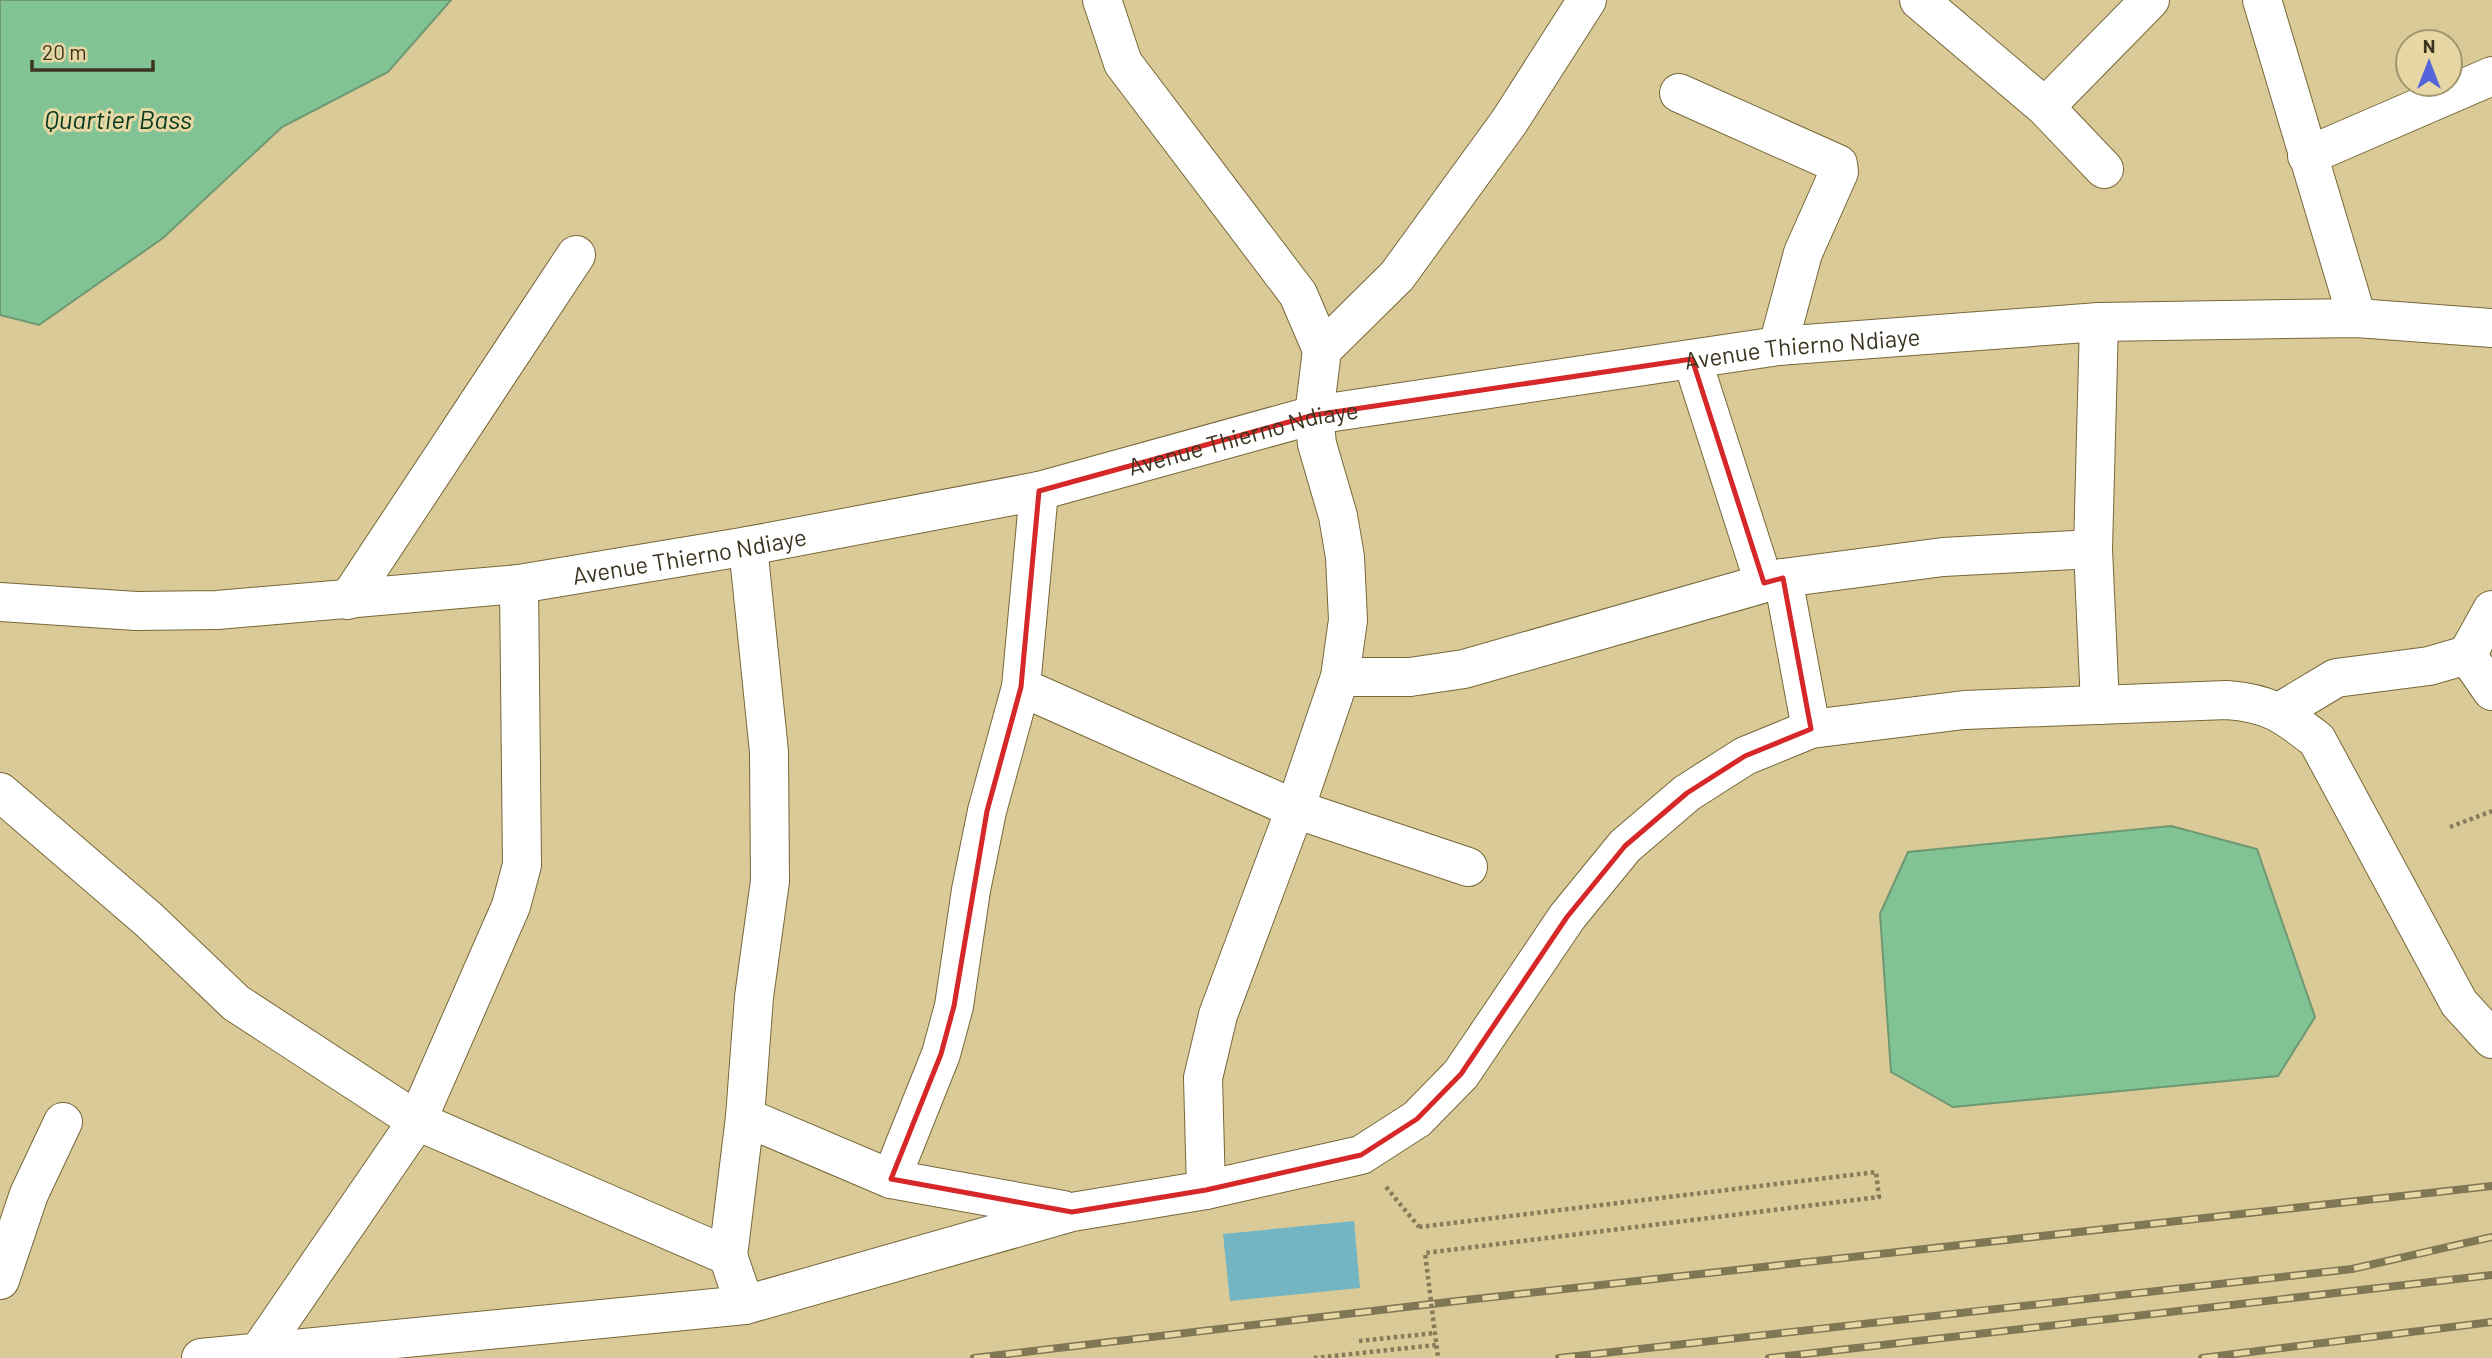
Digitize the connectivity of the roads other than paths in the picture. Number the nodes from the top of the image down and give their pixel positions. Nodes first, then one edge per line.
1 (1102, 0) edge
2 (1587, 0) edge
3 (1919, 0) edge
4 (2150, 0) edge
5 (2262, 0) edge
6 (2492, 76) edge
7 (1679, 93) dead end
8 (2045, 107) junction
9 (2307, 156) junction
10 (2104, 169) dead end
11 (576, 255) dead end
12 (2357, 318) junction
13 (2099, 322) junction
14 (2492, 328) edge
15 (1778, 346) junction
16 (1322, 351) junction
17 (1692, 359) junction
18 (1314, 415) junction
19 (1039, 491) junction
20 (748, 546) junction
21 (2093, 549) junction
22 (1774, 581) junction
23 (519, 584) junction
24 (348, 600) junction
25 (0, 602) edge
26 (2492, 610) edge
27 (2467, 655) junction
28 (1340, 677) junction
29 (1021, 687) junction
30 (2492, 691) edge
31 (2100, 705) junction
32 (2281, 711) junction
33 (1811, 729) junction
34 (3, 802) edge
35 (1295, 809) junction
36 (1468, 867) dead end
37 (2492, 1039) edge
38 (745, 1116) junction
39 (417, 1121) junction
40 (63, 1122) dead end
41 (891, 1179) junction
42 (1206, 1190) junction
43 (1072, 1212) junction
44 (728, 1256) junction
45 (1, 1276) edge
46 (745, 1305) junction
47 (258, 1353) junction
48 (201, 1358) edge

1 - 16 street
2 - 16 street
3 - 8 street
4 - 8 street
5 - 9 street
6 - 9 street
7 - 15 street
8 - 10 street
9 - 12 street
11 - 24 street
12 - 13 street, Avenue Thierno Ndiaye
12 - 14 street, Avenue Thierno Ndiaye
13 - 15 street, Avenue Thierno Ndiaye
13 - 21 street
15 - 17 street, Avenue Thierno Ndiaye
16 - 18 street
17 - 18 street, Avenue Thierno Ndiaye
17 - 22 street
18 - 19 street, Avenue Thierno Ndiaye
18 - 28 street
19 - 20 street, Avenue Thierno Ndiaye
19 - 29 street
20 - 23 street, Avenue Thierno Ndiaye
20 - 38 street
21 - 22 street
21 - 31 street
22 - 28 street
22 - 33 street
23 - 24 street, Avenue Thierno Ndiaye
23 - 39 street
24 - 25 street, Avenue Thierno Ndiaye
26 - 27 street
27 - 30 street
27 - 32 street
28 - 35 street
29 - 35 street
29 - 41 street
31 - 32 street
31 - 33 street
32 - 37 street
33 - 42 street
34 - 39 street
35 - 36 street
35 - 42 street
38 - 41 street
38 - 44 street
39 - 44 street
39 - 47 street
40 - 45 street
41 - 43 street
42 - 43 street
43 - 46 street
44 - 46 street
46 - 47 street
47 - 48 street

